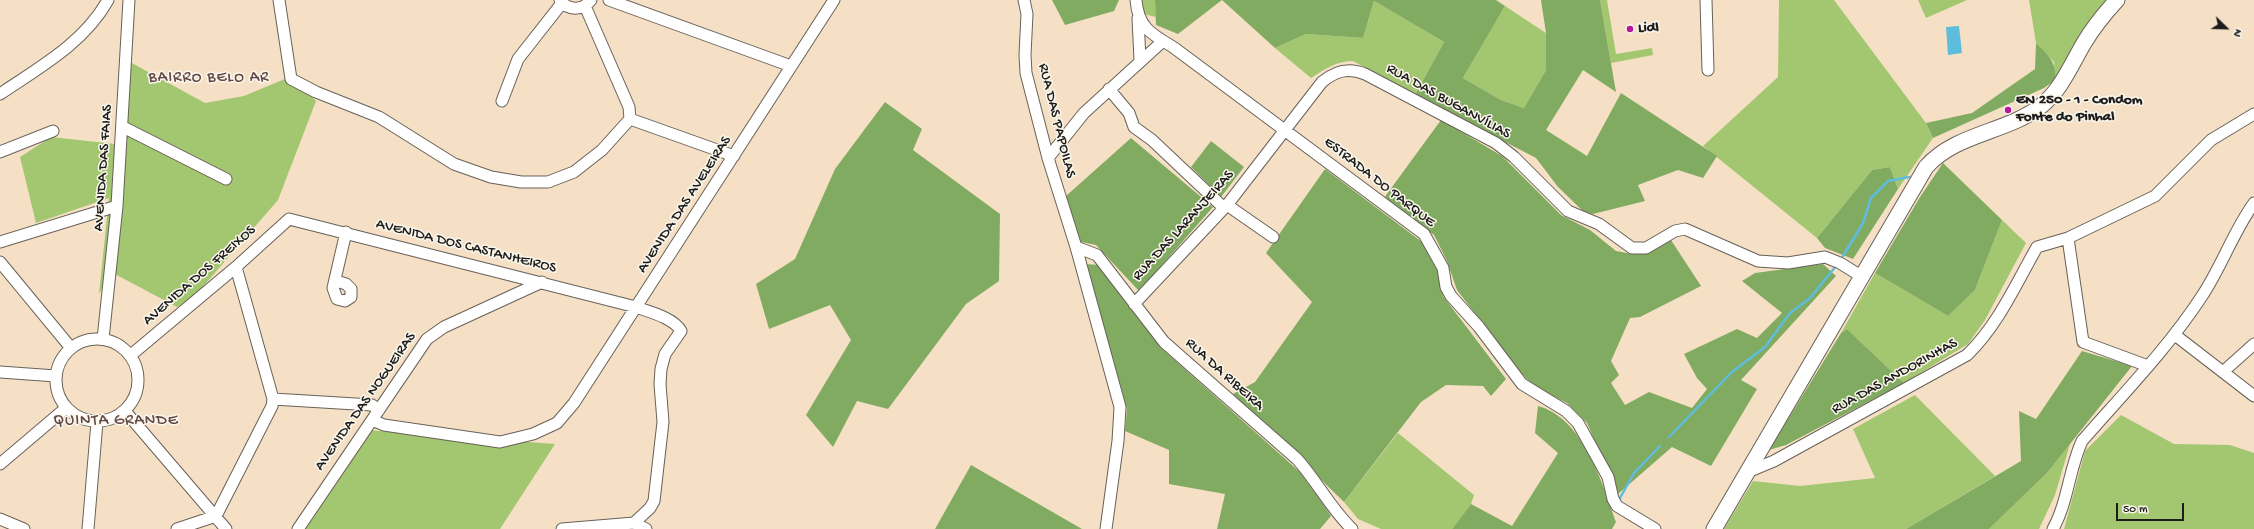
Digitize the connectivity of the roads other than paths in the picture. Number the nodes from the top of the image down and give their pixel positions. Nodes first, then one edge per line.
1 (108, 0) edge
2 (130, 0) edge
3 (279, 0) edge
4 (609, 0) edge
5 (834, 0) edge
6 (1024, 0) edge
7 (1136, 0) edge
8 (1706, 0) edge
9 (2117, 0) edge
10 (561, 1) edge
11 (588, 3) edge
12 (1138, 18) junction
13 (1163, 41) junction
14 (1140, 60) junction
15 (791, 66) junction
16 (1708, 70) dead end
17 (1109, 89) junction
18 (0, 94) edge
19 (502, 101) dead end
20 (2254, 114) edge
21 (630, 119) junction
22 (122, 127) junction
23 (1284, 129) junction
24 (53, 131) dead end
25 (0, 152) edge
26 (734, 156) junction
27 (1048, 158) junction
28 (226, 179) dead end
29 (2254, 203) edge
30 (117, 206) junction
31 (1226, 206) junction
32 (288, 219) joint
33 (346, 232) junction
34 (1273, 237) dead end
35 (2068, 238) junction
36 (0, 242) edge
37 (1076, 246) junction
38 (0, 262) edge
39 (236, 267) junction
40 (1861, 276) junction
41 (336, 281) dead end
42 (542, 282) junction
43 (1134, 304) junction
44 (636, 307) junction
45 (2175, 334) junction
46 (103, 339) junction
47 (2254, 344) edge
48 (70, 348) junction
49 (131, 355) junction
50 (2148, 366) junction
51 (2224, 371) junction
52 (0, 372) edge
53 (56, 376) junction
54 (2254, 396) edge
55 (273, 399) junction
56 (66, 408) junction
57 (379, 410) junction
58 (125, 411) junction
59 (372, 420) junction
60 (97, 422) junction
61 (0, 464) edge
62 (1750, 471) junction
63 (216, 516) junction
64 (0, 519) edge
65 (634, 523) junction
66 (24, 529) edge
67 (88, 529) edge
68 (176, 529) edge
69 (226, 529) edge
70 (298, 529) edge
71 (562, 529) edge
72 (646, 529) edge
73 (1106, 529) edge
74 (1352, 529) edge
75 (1655, 529) edge
76 (1714, 529) edge
77 (2053, 529) edge

1 - 18 street
2 - 22 street, AVENIDA DAS FAIAS
3 - 21 street
4 - 15 street
5 - 15 street, AVENIDA DAS AVELEIRAS
6 - 27 street, RUA DAS PAPOILAS
7 - 12 street
8 - 16 street
9 - 40 main road
10 - 11 street
10 - 19 street
11 - 21 street
12 - 13 street, ESTRADA DO PARQUE
12 - 14 street
13 - 14 street
13 - 23 street, ESTRADA DO PARQUE
14 - 17 street
15 - 26 street, AVENIDA DAS AVELEIRAS
17 - 27 street
17 - 31 street
20 - 35 street, RUA DAS ANDORINHAS
21 - 26 street
22 - 28 street
22 - 30 street, AVENIDA DAS FAIAS
23 - 31 street, RUA DAS LARANJEIRAS
23 - 40 street, RUA DAS BUGANVÍLIAS
23 - 75 street, ESTRADA DO PARQUE
24 - 25 street
26 - 44 street, AVENIDA DAS AVELEIRAS
27 - 37 street, RUA DAS PAPOILAS
29 - 45 street
30 - 36 street
30 - 46 street, AVENIDA DAS FAIAS
31 - 34 street
31 - 43 street, RUA DAS LARANJEIRAS
32 - 33 street, AVENIDA DOS CASTANHEIROS
32 - 39 street, AVENIDA DOS FREIXOS
33 - 41 street
33 - 42 street, AVENIDA DOS CASTANHEIROS
35 - 50 street
35 - 62 street, RUA DAS ANDORINHAS
37 - 43 street, RUA DA RIBEIRA
37 - 73 street, RUA DAS PAPOILAS
38 - 48 street
39 - 49 street, AVENIDA DOS FREIXOS
39 - 55 street
40 - 62 main road
42 - 44 street, AVENIDA DOS CASTANHEIROS
42 - 57 street, AVENIDA DAS NOGUEIRAS
43 - 74 street, RUA DA RIBEIRA
44 - 59 street, AVENIDA DAS AVELEIRAS
44 - 65 street, AVENIDA DOS CASTANHEIROS
45 - 50 street
45 - 51 street
46 - 48 street
46 - 49 street
47 - 51 street
48 - 53 street
49 - 58 street
50 - 77 street
51 - 54 street
52 - 53 street
53 - 56 street
55 - 57 street
55 - 63 street
56 - 60 street
56 - 61 street
57 - 59 street, AVENIDA DAS NOGUEIRAS
58 - 60 street
58 - 63 street
59 - 70 street, AVENIDA DAS NOGUEIRAS
60 - 67 street
62 - 76 main road
63 - 68 street
63 - 69 street
64 - 66 street
65 - 71 street
65 - 72 street

